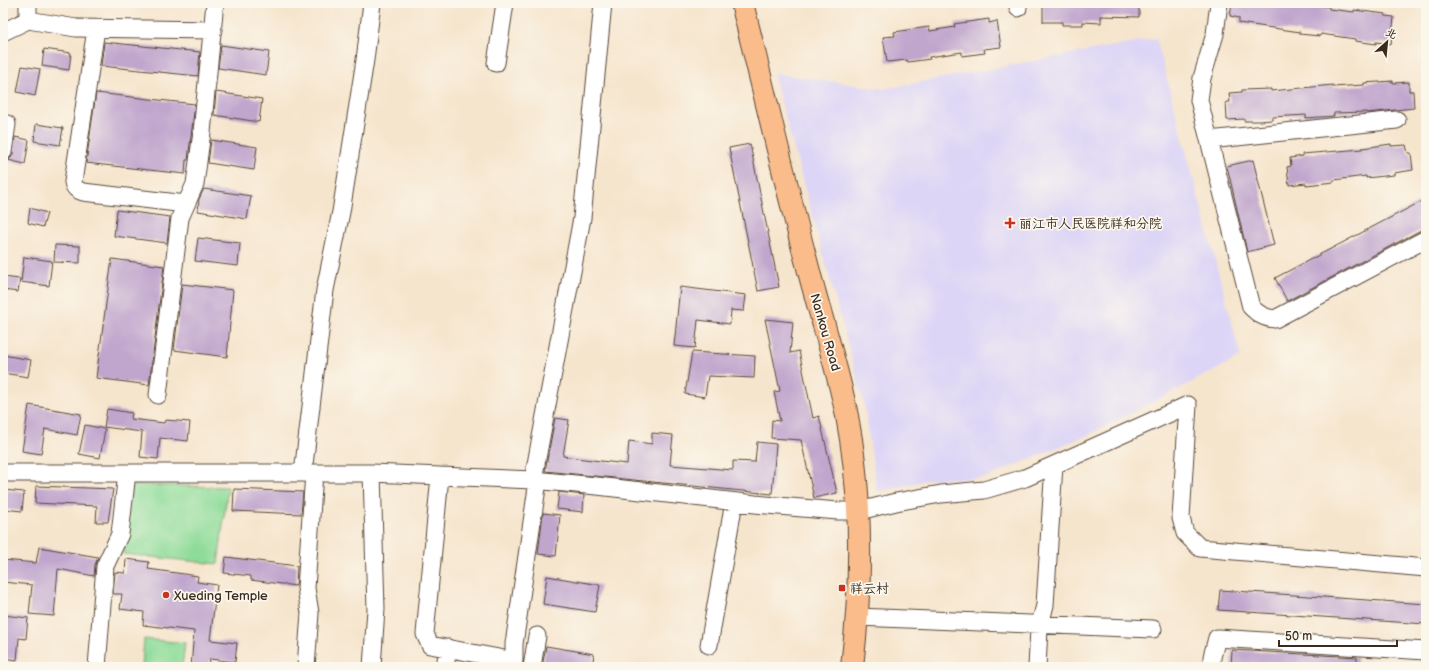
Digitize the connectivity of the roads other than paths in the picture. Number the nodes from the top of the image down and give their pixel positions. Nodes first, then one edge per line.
1 (215, 3) edge
2 (372, 3) edge
3 (505, 3) edge
4 (603, 3) edge
5 (742, 3) edge
6 (1219, 3) edge
7 (28, 11) edge
8 (96, 29) junction
9 (213, 30) junction
10 (3, 32) edge
11 (496, 63) dead end
12 (1397, 120) dead end
13 (7, 124) dead end
14 (1209, 140) junction
15 (3, 152) edge
16 (186, 204) junction
17 (1426, 239) edge
18 (158, 395) dead end
19 (1054, 465) junction
20 (3, 473) edge
21 (127, 473) junction
22 (309, 473) junction
23 (372, 473) junction
24 (440, 476) junction
25 (535, 481) junction
26 (734, 502) junction
27 (859, 511) junction
28 (1426, 568) edge
29 (857, 617) junction
30 (1040, 624) junction
31 (1153, 629) dead end
32 (537, 636) dead end
33 (709, 645) dead end
34 (448, 648) junction
35 (1426, 651) edge
36 (513, 664) edge
37 (97, 667) edge
38 (306, 667) edge
39 (372, 667) edge
40 (446, 667) edge
41 (532, 667) edge
42 (852, 667) edge
43 (1037, 667) edge
44 (1212, 667) edge

1 - 9 street
2 - 22 street
3 - 11 street
4 - 25 street
5 - 27 main road, Nankou Road
6 - 14 street
7 - 8 street
7 - 10 street
8 - 9 street
8 - 16 street
9 - 16 street
12 - 14 street
13 - 15 street
14 - 17 street
16 - 18 street
19 - 27 street
19 - 28 street
19 - 30 street
20 - 21 street
21 - 22 street
21 - 37 street
22 - 23 street
22 - 38 street
23 - 24 street
23 - 39 street
24 - 25 street
24 - 34 street
25 - 26 street
25 - 36 street
26 - 27 street
26 - 33 street
27 - 29 main road, Nankou Road
29 - 30 street
29 - 42 main road, Nankou Road
30 - 31 street
30 - 43 street
32 - 41 street
34 - 36 street
34 - 40 street
35 - 44 street

